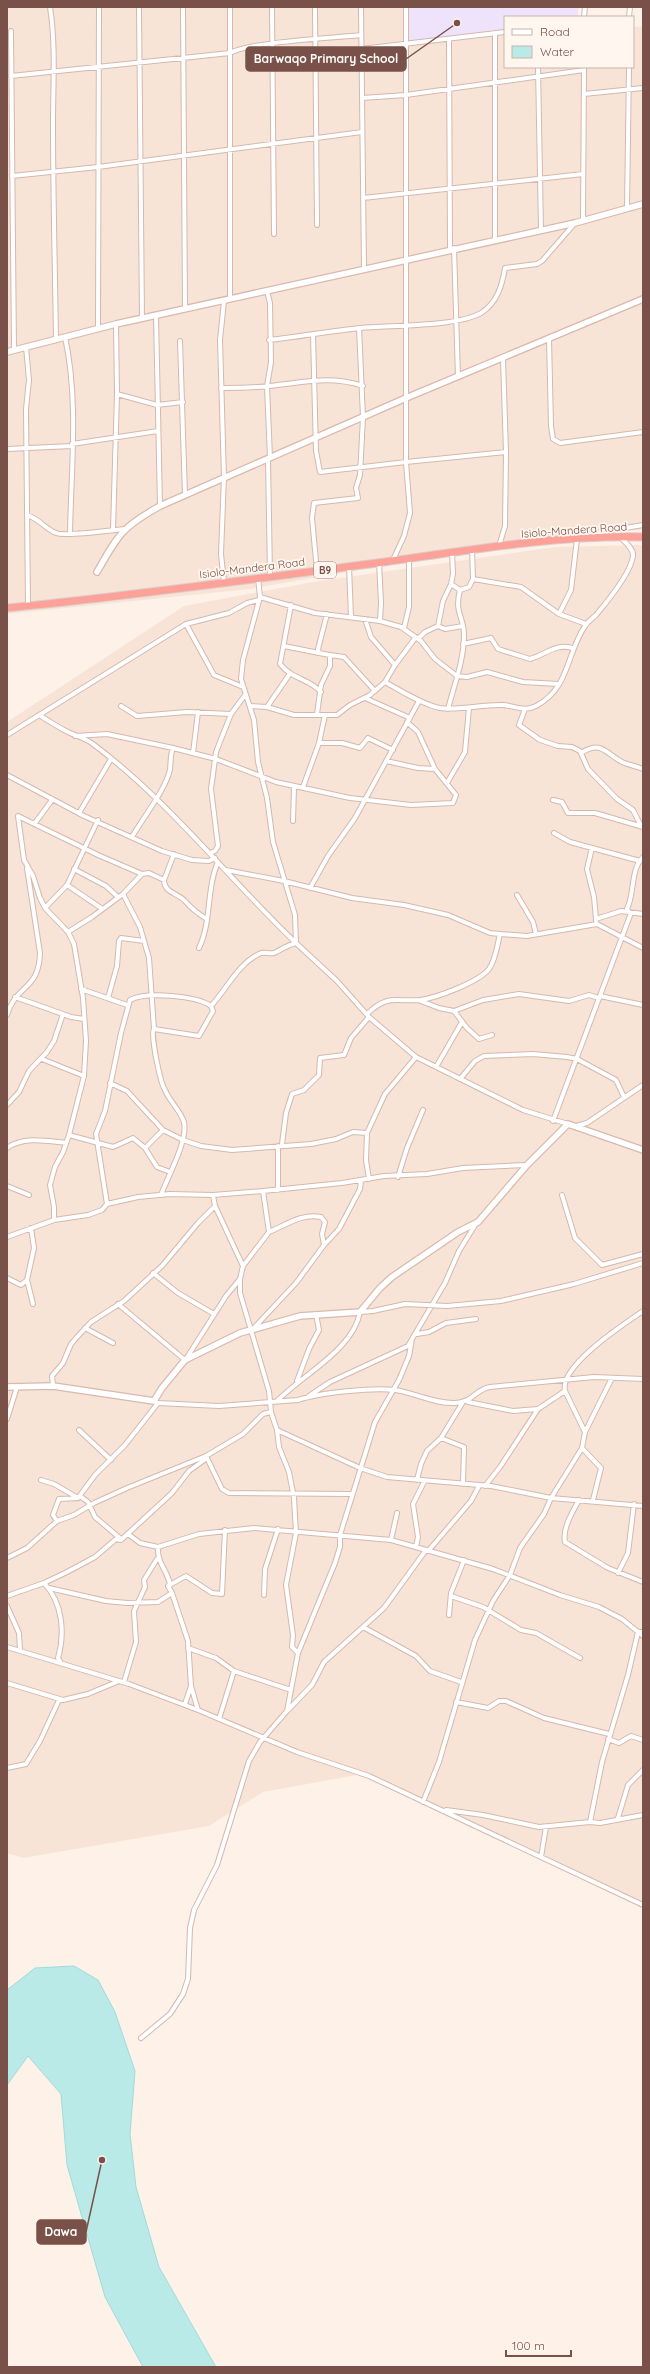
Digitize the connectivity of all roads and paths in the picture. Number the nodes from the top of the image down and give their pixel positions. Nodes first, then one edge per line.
1 (50, 7) edge
2 (99, 7) edge
3 (139, 7) edge
4 (183, 7) edge
5 (230, 7) edge
6 (272, 7) edge
7 (315, 7) edge
8 (361, 7) edge
9 (406, 7) edge
10 (11, 31) dead end
11 (504, 32) edge
12 (495, 33) junction
13 (361, 35) junction
14 (449, 39) junction
15 (315, 40) junction
16 (273, 44) junction
17 (406, 45) junction
18 (361, 49) junction
19 (230, 53) junction
20 (183, 57) junction
21 (140, 61) junction
22 (98, 66) junction
23 (538, 68) edge
24 (629, 68) edge
25 (584, 69) edge
26 (55, 72) junction
27 (11, 76) junction
28 (538, 77) junction
29 (495, 82) junction
30 (449, 88) junction
31 (643, 88) edge
32 (629, 89) junction
33 (584, 94) junction
34 (406, 95) junction
35 (362, 98) junction
36 (362, 132) junction
37 (316, 138) junction
38 (273, 144) junction
39 (230, 150) junction
40 (184, 156) junction
41 (141, 162) junction
42 (98, 167) junction
43 (54, 172) junction
44 (583, 174) junction
45 (12, 176) junction
46 (541, 178) junction
47 (494, 183) junction
48 (450, 188) junction
49 (406, 192) junction
50 (363, 198) junction
51 (643, 204) edge
52 (627, 208) junction
53 (583, 220) junction
54 (575, 223) junction
55 (317, 225) dead end
56 (541, 230) junction
57 (274, 234) dead end
58 (494, 241) junction
59 (452, 249) junction
60 (406, 259) junction
61 (364, 270) junction
62 (267, 291) junction
63 (643, 299) edge
64 (227, 300) junction
65 (185, 309) junction
66 (156, 316) junction
67 (142, 319) junction
68 (456, 320) junction
69 (116, 324) junction
70 (407, 325) junction
71 (359, 328) junction
72 (98, 329) junction
73 (313, 335) junction
74 (65, 337) junction
75 (549, 338) junction
76 (56, 340) junction
77 (269, 340) junction
78 (180, 341) dead end
79 (26, 347) junction
80 (14, 350) junction
81 (7, 352) edge
82 (503, 359) junction
83 (458, 377) junction
84 (314, 380) junction
85 (267, 386) junction
86 (363, 386) junction
87 (221, 388) junction
88 (117, 394) junction
89 (406, 398) junction
90 (183, 402) junction
91 (157, 405) junction
92 (363, 417) junction
93 (158, 430) junction
94 (643, 432) edge
95 (114, 438) junction
96 (315, 438) junction
97 (72, 445) junction
98 (26, 448) junction
99 (7, 449) edge
100 (506, 452) junction
101 (269, 458) junction
102 (406, 462) junction
103 (360, 466) junction
104 (224, 477) junction
105 (185, 495) junction
106 (160, 506) junction
107 (27, 516) junction
108 (643, 525) edge
109 (125, 528) junction
110 (113, 530) junction
111 (70, 534) junction
112 (620, 537) junction
113 (643, 537) edge
114 (577, 539) junction
115 (546, 542) junction
116 (498, 548) junction
117 (472, 549) junction
118 (452, 552) junction
119 (410, 558) junction
120 (393, 560) junction
121 (379, 562) junction
122 (348, 566) junction
123 (317, 571) junction
124 (97, 572) dead end
125 (270, 576) junction
126 (258, 578) junction
127 (473, 580) junction
128 (224, 582) junction
129 (451, 584) junction
130 (460, 590) junction
131 (260, 599) junction
132 (291, 605) junction
133 (28, 606) junction
134 (7, 608) edge
135 (326, 614) junction
136 (559, 614) junction
137 (351, 617) junction
138 (364, 619) junction
139 (380, 621) junction
140 (186, 624) junction
141 (586, 624) junction
142 (438, 626) junction
143 (463, 626) junction
144 (404, 628) junction
145 (417, 638) junction
146 (463, 644) junction
147 (284, 646) junction
148 (572, 648) junction
149 (318, 653) junction
150 (330, 655) junction
151 (395, 665) junction
152 (289, 675) junction
153 (457, 676) junction
154 (385, 682) junction
155 (559, 684) junction
156 (243, 687) junction
157 (375, 691) junction
158 (321, 692) junction
159 (245, 696) junction
160 (364, 698) junction
161 (418, 701) junction
162 (121, 706) dead end
163 (250, 706) junction
164 (267, 707) junction
165 (448, 708) junction
166 (469, 708) junction
167 (525, 709) junction
168 (198, 712) junction
169 (231, 714) junction
170 (317, 714) junction
171 (324, 715) junction
172 (39, 716) junction
173 (409, 720) junction
174 (7, 735) edge
175 (76, 736) junction
176 (319, 743) junction
177 (173, 748) junction
178 (393, 750) junction
179 (193, 753) junction
180 (581, 753) junction
181 (111, 759) junction
182 (216, 760) junction
183 (386, 761) junction
184 (435, 768) junction
185 (643, 769) edge
186 (7, 775) edge
187 (262, 777) junction
188 (447, 782) junction
189 (294, 787) junction
190 (303, 787) junction
191 (365, 799) junction
192 (52, 800) junction
193 (155, 800) junction
194 (553, 800) dead end
195 (79, 813) junction
196 (98, 820) junction
197 (293, 821) dead end
198 (35, 823) junction
199 (642, 827) edge
200 (554, 833) dead end
201 (132, 837) junction
202 (84, 848) junction
203 (592, 848) junction
204 (210, 853) junction
205 (174, 854) junction
206 (641, 859) edge
207 (216, 860) junction
208 (26, 867) junction
209 (74, 869) junction
210 (226, 870) junction
211 (142, 874) junction
212 (164, 880) junction
213 (284, 881) junction
214 (67, 884) junction
215 (310, 888) junction
216 (123, 894) junction
217 (517, 895) dead end
218 (118, 897) junction
219 (44, 908) junction
220 (101, 908) junction
221 (630, 912) junction
222 (643, 914) edge
223 (207, 919) junction
224 (596, 919) junction
225 (597, 924) junction
226 (68, 932) junction
227 (500, 934) junction
228 (536, 934) junction
229 (621, 938) junction
230 (144, 941) junction
231 (296, 942) junction
232 (199, 948) dead end
233 (643, 948) edge
234 (81, 989) junction
235 (152, 996) junction
236 (15, 997) junction
237 (600, 997) junction
238 (108, 998) junction
239 (418, 1000) junction
240 (643, 1004) edge
241 (127, 1006) junction
242 (211, 1006) junction
243 (454, 1011) junction
244 (63, 1014) junction
245 (7, 1015) edge
246 (368, 1015) junction
247 (84, 1019) junction
248 (462, 1022) junction
249 (154, 1029) junction
250 (492, 1035) dead end
251 (416, 1057) junction
252 (42, 1059) junction
253 (577, 1059) junction
254 (436, 1067) junction
255 (84, 1076) junction
256 (460, 1080) junction
257 (110, 1083) junction
258 (643, 1086) edge
259 (624, 1097) junction
260 (7, 1105) edge
261 (423, 1110) dead end
262 (553, 1121) junction
263 (568, 1124) junction
264 (576, 1126) junction
265 (162, 1130) junction
266 (368, 1133) junction
267 (69, 1135) junction
268 (183, 1140) junction
269 (96, 1142) junction
270 (66, 1143) junction
271 (280, 1145) junction
272 (7, 1148) edge
273 (145, 1148) junction
274 (643, 1150) edge
275 (527, 1165) junction
276 (170, 1172) junction
277 (398, 1177) junction
278 (369, 1179) junction
279 (361, 1181) junction
280 (7, 1186) edge
281 (278, 1190) junction
282 (263, 1191) junction
283 (29, 1195) dead end
284 (161, 1195) junction
285 (212, 1195) junction
286 (562, 1195) dead end
287 (107, 1204) junction
288 (215, 1206) junction
289 (54, 1220) junction
290 (478, 1222) junction
291 (31, 1228) junction
292 (268, 1232) junction
293 (7, 1237) edge
294 (324, 1245) junction
295 (643, 1254) edge
296 (643, 1263) edge
297 (243, 1266) junction
298 (154, 1273) junction
299 (7, 1278) edge
300 (240, 1279) junction
301 (27, 1280) junction
302 (33, 1304) dead end
303 (118, 1304) junction
304 (432, 1304) junction
305 (643, 1311) edge
306 (360, 1312) junction
307 (214, 1314) junction
308 (316, 1314) junction
309 (476, 1319) dead end
310 (86, 1328) junction
311 (250, 1332) junction
312 (417, 1334) junction
313 (412, 1339) junction
314 (113, 1343) dead end
315 (185, 1360) junction
316 (612, 1378) junction
317 (643, 1379) edge
318 (297, 1381) junction
319 (565, 1381) junction
320 (53, 1386) junction
321 (7, 1387) edge
322 (17, 1387) junction
323 (394, 1390) junction
324 (565, 1391) junction
325 (309, 1396) junction
326 (277, 1401) junction
327 (156, 1402) junction
328 (271, 1402) junction
329 (465, 1402) junction
330 (538, 1409) junction
331 (271, 1412) junction
332 (7, 1419) edge
333 (79, 1430) dead end
334 (278, 1430) junction
335 (585, 1432) junction
336 (441, 1438) junction
337 (582, 1448) junction
338 (206, 1457) junction
339 (111, 1460) junction
340 (360, 1468) junction
341 (41, 1480) dead end
342 (417, 1480) junction
343 (424, 1482) junction
344 (463, 1484) junction
345 (479, 1486) junction
346 (485, 1486) junction
347 (292, 1492) junction
348 (352, 1494) junction
349 (79, 1497) junction
350 (550, 1498) junction
351 (579, 1500) junction
352 (593, 1500) junction
353 (634, 1504) junction
354 (643, 1506) edge
355 (90, 1507) junction
356 (397, 1513) dead end
357 (56, 1521) junction
358 (278, 1529) junction
359 (225, 1530) junction
360 (296, 1533) junction
361 (128, 1534) junction
362 (340, 1535) junction
363 (122, 1540) junction
364 (392, 1540) junction
365 (158, 1547) junction
366 (416, 1547) junction
367 (428, 1550) junction
368 (7, 1558) edge
369 (157, 1559) junction
370 (464, 1560) junction
371 (618, 1573) junction
372 (510, 1575) junction
373 (643, 1582) edge
374 (44, 1583) junction
375 (168, 1586) junction
376 (49, 1588) junction
377 (172, 1593) junction
378 (264, 1595) dead end
379 (7, 1596) edge
380 (451, 1596) junction
381 (139, 1603) junction
382 (7, 1606) edge
383 (489, 1610) junction
384 (449, 1615) dead end
385 (362, 1627) junction
386 (638, 1632) junction
387 (643, 1632) edge
388 (643, 1636) edge
389 (7, 1647) edge
390 (188, 1648) junction
391 (20, 1650) junction
392 (298, 1653) junction
393 (580, 1658) dead end
394 (61, 1663) junction
395 (234, 1671) junction
396 (7, 1682) edge
397 (122, 1682) junction
398 (461, 1682) junction
399 (191, 1686) junction
400 (291, 1690) junction
401 (59, 1700) junction
402 (456, 1702) junction
403 (185, 1704) junction
404 (198, 1710) junction
405 (287, 1711) junction
406 (219, 1718) junction
407 (608, 1737) junction
408 (264, 1738) junction
409 (643, 1740) edge
410 (7, 1768) edge
411 (643, 1770) edge
412 (423, 1802) junction
413 (443, 1810) junction
414 (643, 1815) edge
415 (618, 1818) junction
416 (590, 1822) junction
417 (546, 1827) junction
418 (541, 1857) junction
419 (643, 1905) edge
420 (140, 2038) dead end

1 - 26 street
2 - 22 street
3 - 21 street
4 - 20 street
5 - 19 street
6 - 16 street
7 - 15 street
8 - 13 street
9 - 17 street
10 - 27 street
11 - 12 street
12 - 14 street
12 - 29 street
13 - 15 street
13 - 18 street
14 - 17 street
14 - 30 street
15 - 16 street
15 - 37 street
16 - 19 street
16 - 38 street
17 - 18 street
17 - 34 street
18 - 35 street
19 - 20 street
19 - 39 street
20 - 21 street
20 - 40 street
21 - 22 street
21 - 41 street
22 - 26 street
22 - 42 street
23 - 28 street
24 - 32 street
25 - 28 street
25 - 33 street
26 - 27 street
26 - 43 street
27 - 45 street
28 - 29 street
28 - 46 street
29 - 30 street
29 - 47 street
30 - 34 street
30 - 48 street
31 - 32 street
32 - 33 street
32 - 52 street
33 - 44 street
34 - 35 street
34 - 49 street
35 - 36 street
36 - 37 street
36 - 50 street
37 - 38 street
37 - 55 street
38 - 39 street
38 - 57 street
39 - 40 street
39 - 64 street
40 - 41 street
40 - 65 street
41 - 42 street
41 - 67 street
42 - 43 street
42 - 72 street
43 - 45 street
43 - 76 street
44 - 46 street
44 - 53 street
45 - 80 street
46 - 47 street
46 - 56 street
47 - 48 street
47 - 58 street
48 - 49 street
48 - 59 street
49 - 50 street
49 - 60 street
50 - 61 street
51 - 52 main road
52 - 53 main road
53 - 54 main road
54 - 56 main road
54 - 68 street
56 - 58 main road
58 - 59 main road
59 - 60 main road
59 - 68 street
60 - 61 main road
60 - 70 street
61 - 62 main road
62 - 64 main road
62 - 77 street
63 - 75 main road
64 - 65 main road
64 - 87 street
65 - 66 main road
66 - 67 main road
66 - 91 street
67 - 69 main road
68 - 70 street
68 - 83 street
69 - 72 main road
69 - 88 street
70 - 71 street
70 - 89 street
71 - 73 street
71 - 86 street
72 - 74 main road
73 - 77 street
73 - 84 street
74 - 76 main road
74 - 97 street
75 - 82 main road
75 - 94 street
76 - 79 main road
77 - 85 street
78 - 90 street
79 - 80 main road
79 - 98 street
80 - 81 main road
82 - 83 main road
82 - 100 street
83 - 89 main road
84 - 85 street
84 - 86 street
84 - 96 street
85 - 87 street
85 - 101 street
86 - 92 street
87 - 104 street
88 - 91 street
88 - 95 street
89 - 92 main road
89 - 102 street
90 - 91 street
90 - 105 street
91 - 93 street
92 - 96 main road
92 - 103 street
93 - 95 street
93 - 106 street
95 - 97 street
95 - 110 street
96 - 101 main road
96 - 103 street
97 - 98 street
97 - 111 street
98 - 99 street
98 - 107 street
100 - 102 street
100 - 116 street
101 - 104 main road
101 - 125 street
102 - 103 street
102 - 120 street
103 - 123 street
104 - 105 main road
104 - 128 street
105 - 106 main road
106 - 109 main road
107 - 111 street
107 - 133 street
108 - 115 street
109 - 110 street
109 - 124 main road
110 - 111 street
112 - 113 highway, Isiolo-Mandera Road / B9
112 - 114 highway, Isiolo-Mandera Road / B9
112 - 141 street
114 - 115 highway, Isiolo-Mandera Road / B9
114 - 136 street
115 - 116 highway, Isiolo-Mandera Road / B9
116 - 117 highway, Isiolo-Mandera Road / B9
117 - 118 highway, Isiolo-Mandera Road / B9
117 - 127 street
118 - 119 highway, Isiolo-Mandera Road / B9
118 - 129 street
119 - 120 highway, Isiolo-Mandera Road / B9
119 - 144 street
120 - 121 highway, Isiolo-Mandera Road / B9
121 - 122 highway, Isiolo-Mandera Road / B9
121 - 139 street
122 - 123 highway, Isiolo-Mandera Road / B9
122 - 137 street
123 - 125 highway, Isiolo-Mandera Road / B9
125 - 126 highway, Isiolo-Mandera Road / B9
126 - 128 highway, Isiolo-Mandera Road / B9
126 - 131 street
127 - 130 street
127 - 136 street
128 - 133 highway, Isiolo-Mandera Road / B9
129 - 130 street
129 - 142 street
130 - 143 street
131 - 132 street
131 - 140 street
131 - 156 street
132 - 135 street
132 - 147 street
133 - 134 highway, Isiolo-Mandera Road / B9
135 - 137 street
135 - 149 street
136 - 141 street
137 - 138 street
138 - 139 street
138 - 151 street
139 - 144 street
140 - 156 street
140 - 172 street
141 - 148 street
142 - 143 street
142 - 145 street
143 - 146 street
144 - 145 street
145 - 151 street
145 - 153 street
146 - 148 street
146 - 153 street
147 - 149 street
147 - 152 street
148 - 155 street
149 - 150 street
150 - 157 street
150 - 158 street
151 - 154 street
152 - 158 street
152 - 164 street
153 - 155 street
153 - 165 street
154 - 157 street
154 - 161 street
155 - 167 street
156 - 159 street
157 - 160 street
158 - 170 street
159 - 163 street
159 - 169 street
160 - 171 street
160 - 173 street
161 - 165 street
161 - 173 street
162 - 168 street
163 - 164 street
163 - 187 street
164 - 170 street
165 - 166 street
166 - 167 street
166 - 188 street
167 - 180 street
168 - 169 street
168 - 179 street
169 - 182 street
170 - 171 street
171 - 176 street
172 - 174 street
172 - 175 street
173 - 178 street
173 - 184 street
175 - 177 street
175 - 181 street
176 - 178 street
176 - 190 street
177 - 179 street
177 - 193 street
178 - 183 street
179 - 182 street
180 - 185 street
180 - 199 street
181 - 193 street
181 - 195 street
182 - 187 street
182 - 204 street
183 - 184 street
183 - 191 street
184 - 188 street
186 - 192 street
187 - 189 street
187 - 213 street
188 - 191 street
189 - 190 street
189 - 197 street
190 - 191 street
191 - 215 street
192 - 195 street
192 - 198 street
193 - 201 street
193 - 204 street
194 - 199 street
195 - 196 street
196 - 201 street
196 - 202 street
198 - 202 street
198 - 208 street
200 - 203 street
201 - 205 street
202 - 209 street
202 - 211 street
203 - 206 street
203 - 224 street
204 - 207 street
205 - 207 street
205 - 212 street
206 - 221 street
207 - 210 street
207 - 223 street
208 - 219 street
208 - 236 street
209 - 214 street
209 - 218 street
210 - 213 street
210 - 231 street
211 - 212 street
211 - 216 street
212 - 223 street
213 - 215 street
213 - 231 street
214 - 219 street
214 - 220 street
215 - 227 street
216 - 218 street
216 - 230 street
217 - 228 street
218 - 220 street
219 - 226 street
220 - 226 street
221 - 222 street
221 - 224 street
221 - 229 street
223 - 232 street
224 - 225 street
225 - 228 street
225 - 229 street
226 - 234 street
227 - 228 street
227 - 239 street
229 - 233 street
229 - 237 street
230 - 235 street
230 - 238 street
231 - 242 street
231 - 246 street
234 - 238 street
234 - 247 street
235 - 241 street
235 - 242 street
235 - 249 street
236 - 244 street
236 - 245 street
237 - 240 street
237 - 243 street
237 - 253 street
238 - 241 street
239 - 243 street
239 - 246 street
241 - 257 street
242 - 249 street
243 - 248 street
244 - 247 street
244 - 252 street
246 - 251 street
246 - 271 street
247 - 255 street
248 - 250 street
248 - 254 street
249 - 268 street
251 - 254 street
251 - 266 street
252 - 255 street
252 - 260 street
253 - 256 street
253 - 259 street
253 - 262 street
254 - 256 street
255 - 267 street
256 - 262 street
257 - 265 street
257 - 269 street
258 - 259 street
259 - 264 street
261 - 277 street
262 - 263 street
263 - 264 main road
263 - 275 main road
264 - 274 main road
265 - 268 street
265 - 273 street
266 - 271 street
266 - 278 street
267 - 269 street
267 - 270 street
268 - 271 street
268 - 276 street
269 - 273 street
269 - 287 street
270 - 272 street
270 - 289 street
271 - 281 street
273 - 276 street
275 - 277 street
275 - 290 main road
276 - 284 street
277 - 278 street
278 - 279 street
279 - 281 street
279 - 294 street
280 - 283 street
281 - 282 street
282 - 285 street
282 - 292 street
284 - 285 street
284 - 287 street
285 - 288 street
286 - 295 street
287 - 289 street
288 - 297 street
288 - 298 street
289 - 291 street
290 - 304 street
290 - 306 main road
291 - 293 street
291 - 301 street
292 - 294 street
292 - 297 street
294 - 311 street
296 - 304 street
297 - 300 street
298 - 303 street
298 - 307 street
299 - 301 street
300 - 307 street
300 - 311 street
301 - 302 street
303 - 310 street
303 - 315 street
304 - 306 street
304 - 312 street
305 - 319 street
306 - 308 main road
306 - 318 street
307 - 315 street
308 - 311 main road
308 - 318 street
309 - 312 street
310 - 314 street
310 - 320 street
311 - 315 main road
311 - 328 street
312 - 313 street
313 - 323 street
313 - 325 street
315 - 327 main road
316 - 317 street
316 - 319 street
316 - 335 street
318 - 326 street
319 - 324 street
319 - 329 street
320 - 322 main road
320 - 327 main road
321 - 322 main road
322 - 332 street
323 - 325 street
323 - 329 street
323 - 340 street
324 - 330 street
324 - 335 street
325 - 326 street
326 - 328 street
327 - 328 street
327 - 339 street
328 - 331 street
329 - 330 street
329 - 336 street
330 - 346 street
331 - 334 street
331 - 338 street
333 - 339 street
334 - 340 street
334 - 347 street
335 - 337 street
336 - 342 street
336 - 344 street
337 - 350 street
337 - 352 street
338 - 347 street
338 - 355 street
338 - 361 street
339 - 349 street
340 - 342 street
340 - 348 street
341 - 349 street
342 - 343 street
343 - 344 street
343 - 366 street
344 - 345 street
345 - 346 street
345 - 367 street
346 - 350 street
347 - 348 street
347 - 360 street
348 - 362 street
349 - 355 street
349 - 357 street
350 - 351 street
350 - 372 street
351 - 352 street
351 - 371 street
352 - 353 street
353 - 354 street
353 - 371 street
355 - 357 street
355 - 363 street
356 - 364 street
357 - 368 street
358 - 359 street
358 - 360 street
358 - 378 street
359 - 365 street
359 - 375 street
360 - 362 street
360 - 392 street
361 - 363 street
361 - 365 street
362 - 364 street
362 - 392 street
363 - 374 street
364 - 366 street
365 - 369 street
366 - 367 street
367 - 370 street
367 - 385 street
369 - 375 street
369 - 381 street
370 - 372 street
370 - 380 street
371 - 373 street
372 - 383 street
372 - 386 street
374 - 376 street
374 - 379 street
375 - 377 street
376 - 381 street
376 - 394 street
377 - 381 street
377 - 390 street
380 - 383 street
380 - 384 street
381 - 397 street
382 - 391 street
383 - 393 street
383 - 398 street
385 - 398 street
385 - 405 street
386 - 387 street
386 - 388 street
386 - 407 street
389 - 391 street
390 - 395 street
390 - 399 street
391 - 394 street
392 - 400 street
394 - 397 street
395 - 400 street
395 - 406 street
396 - 401 street
397 - 401 street
397 - 403 street
398 - 402 street
399 - 403 street
399 - 404 street
400 - 405 street
401 - 410 street
402 - 407 street
402 - 412 street
403 - 404 street
404 - 406 street
405 - 408 street
406 - 408 street
407 - 409 street
407 - 416 street
408 - 412 street
408 - 420 street
411 - 415 street
412 - 413 street
413 - 417 street
413 - 418 street
414 - 415 street
415 - 416 street
416 - 417 street
417 - 418 street
418 - 419 street

